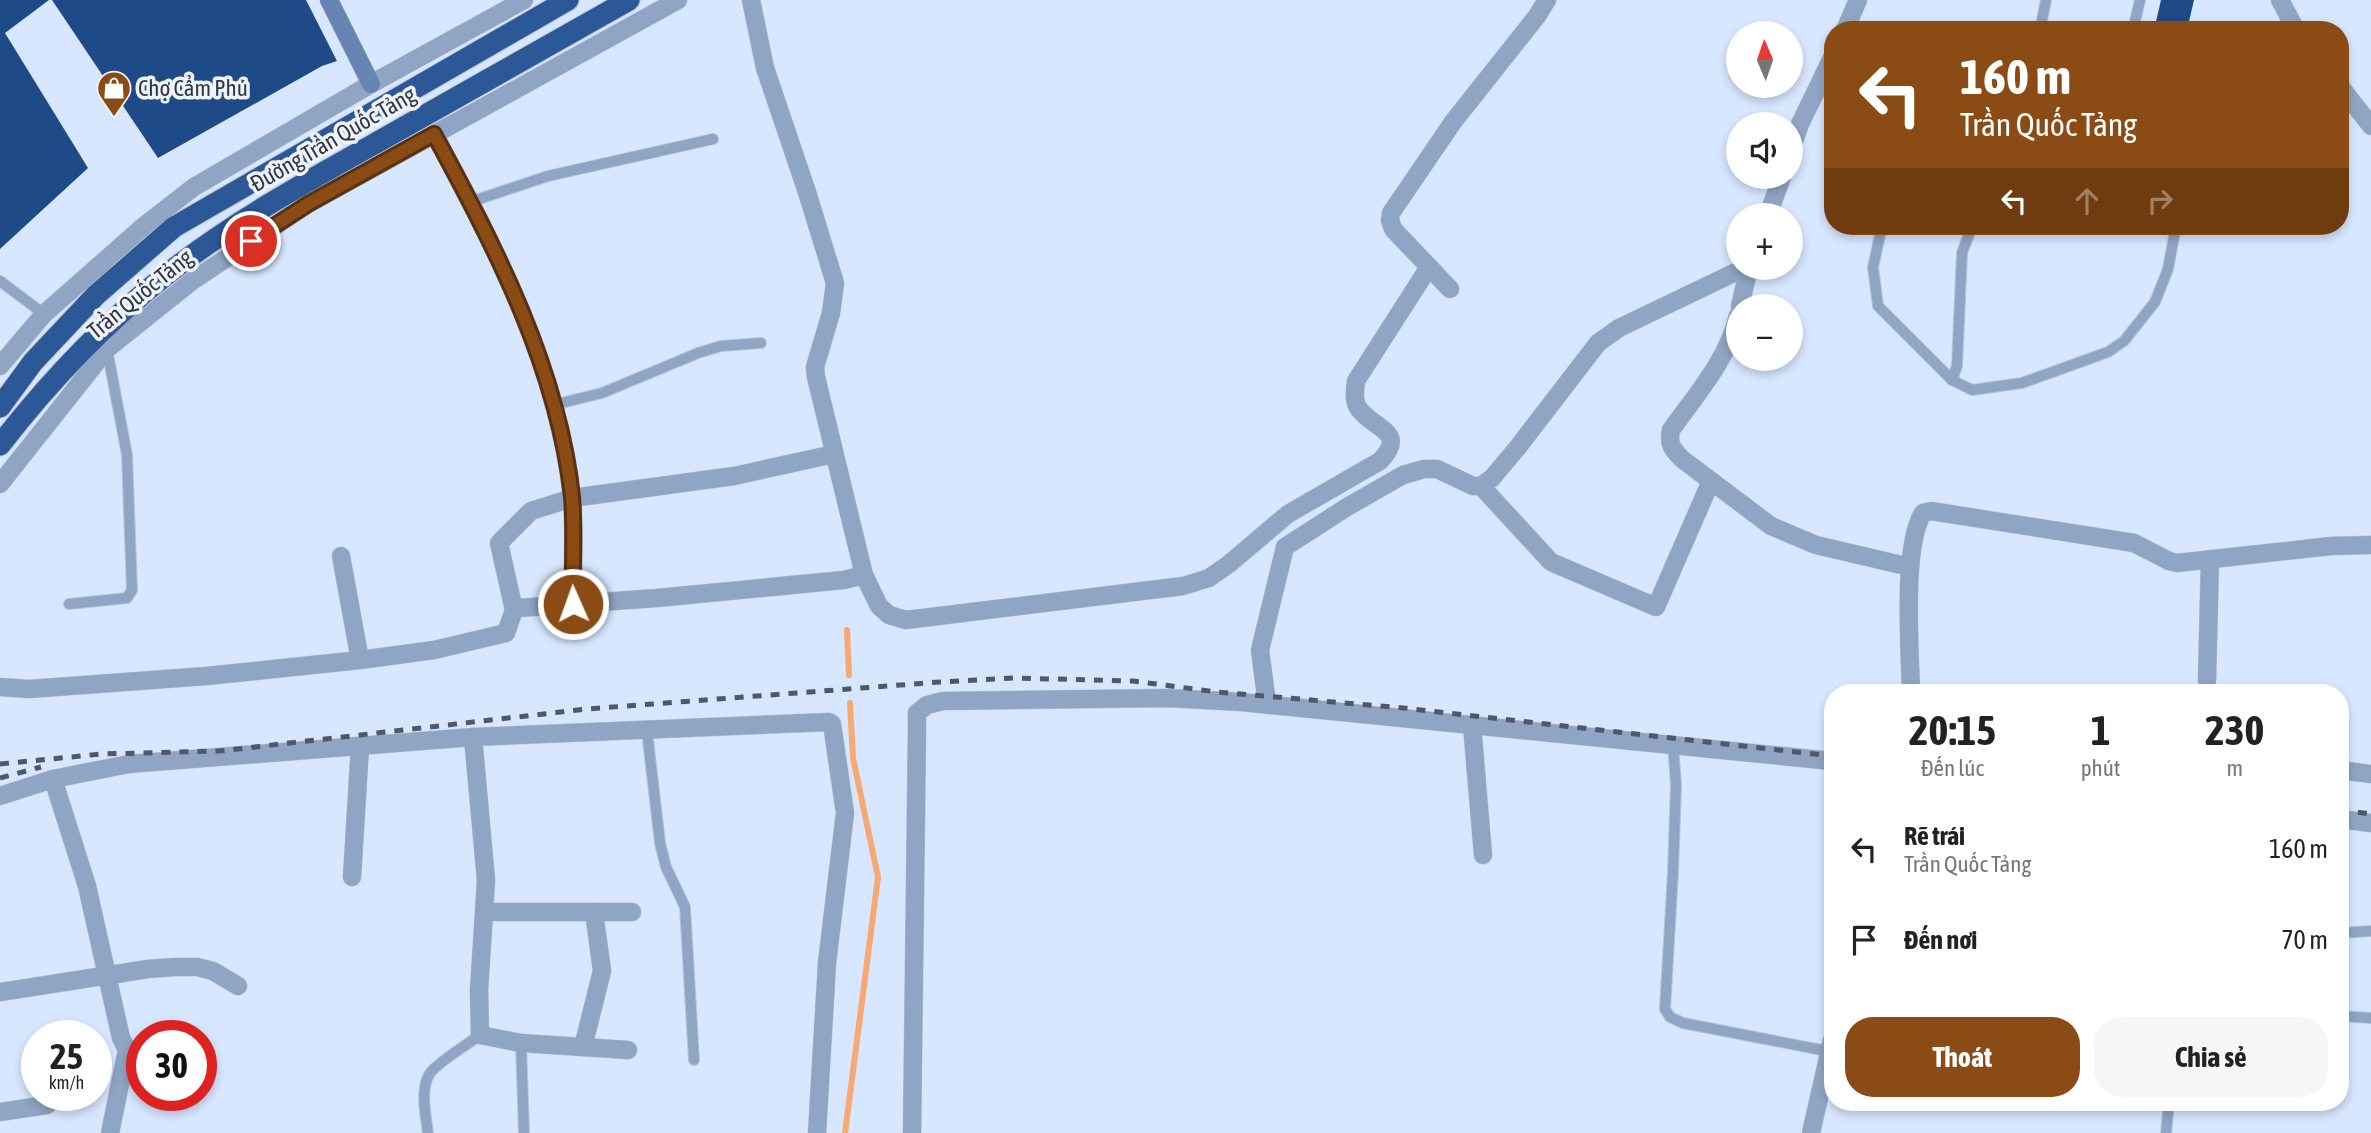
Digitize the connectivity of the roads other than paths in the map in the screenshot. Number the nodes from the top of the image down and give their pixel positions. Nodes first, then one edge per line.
1 (329, 0) edge
2 (524, 0) edge
3 (568, 0) edge
4 (629, 0) edge
5 (678, 0) edge
6 (751, 0) edge
7 (1547, 0) edge
8 (1858, 0) edge
9 (2046, 0) edge
10 (2140, 0) edge
11 (2280, 0) edge
12 (1849, 21) edge
13 (2042, 21) edge
14 (2135, 21) edge
15 (2292, 21) edge
16 (1824, 74) edge
17 (370, 84) junction
18 (2349, 97) edge
19 (1803, 118) edge
20 (2371, 125) edge
21 (434, 134) junction
22 (713, 139) dead end
23 (470, 202) junction
24 (1880, 235) edge
25 (1969, 235) edge
26 (2174, 235) edge
27 (1429, 267) junction
28 (1726, 278) edge
29 (0, 281) edge
30 (1450, 289) dead end
31 (44, 314) junction
32 (761, 343) dead end
33 (107, 349) junction
34 (1726, 349) edge
35 (0, 366) edge
36 (1952, 380) junction
37 (553, 405) junction
38 (0, 407) edge
39 (0, 445) edge
40 (835, 454) junction
41 (1711, 481) junction
42 (0, 484) edge
43 (1481, 486) junction
44 (572, 498) junction
45 (2371, 545) edge
46 (341, 556) dead end
47 (2210, 559) junction
48 (1910, 567) junction
49 (856, 577) junction
50 (69, 604) dead end
51 (573, 604) junction
52 (514, 610) junction
53 (360, 660) junction
54 (2207, 680) dead end
55 (1911, 684) edge
56 (0, 687) edge
57 (1265, 704) junction
58 (1472, 725) junction
59 (647, 731) junction
60 (473, 737) junction
61 (1673, 745) junction
62 (360, 746) junction
63 (1824, 760) edge
64 (2349, 771) edge
65 (2371, 774) edge
66 (53, 779) junction
67 (0, 796) edge
68 (2349, 820) edge
69 (2371, 823) edge
70 (1483, 855) dead end
71 (352, 877) dead end
72 (486, 912) junction
73 (594, 912) junction
74 (632, 912) dead end
75 (2371, 932) edge
76 (2349, 933) edge
77 (108, 975) junction
78 (238, 986) dead end
79 (0, 992) edge
80 (2349, 1017) edge
81 (2371, 1018) edge
82 (480, 1035) junction
83 (521, 1043) junction
84 (1824, 1046) edge
85 (583, 1047) junction
86 (628, 1050) dead end
87 (694, 1060) dead end
88 (1824, 1077) edge
89 (21, 1109) edge
90 (2168, 1111) edge
91 (0, 1112) edge
92 (110, 1133) edge
93 (428, 1133) edge
94 (524, 1133) edge
95 (817, 1133) edge
96 (912, 1133) edge
97 (1811, 1133) edge
98 (2166, 1133) edge

1 - 17 street
2 - 17 street, Trần Quốc Tảng
3 - 38 highway, Đường Trần Quốc Tảng
4 - 39 highway, Đường Trần Quốc Tảng
5 - 21 street, Trần Quốc Tảng
6 - 40 street
7 - 27 street
8 - 12 street
9 - 13 lane
10 - 14 lane
11 - 15 street
16 - 19 street
17 - 31 street, Trần Quốc Tảng
18 - 20 street
21 - 23 street
21 - 33 street, Trần Quốc Tảng
22 - 23 lane
23 - 37 street
24 - 36 lane
25 - 36 lane
26 - 36 lane
27 - 30 street
27 - 49 street
28 - 43 street
29 - 31 lane
31 - 35 street, Trần Quốc Tảng
32 - 37 lane
33 - 42 street, Trần Quốc Tảng
33 - 50 lane
34 - 41 street
37 - 44 street
40 - 44 street
40 - 49 street
41 - 43 street
41 - 48 street
43 - 57 street
44 - 51 street
44 - 52 street
45 - 47 street
46 - 53 street
47 - 48 street
47 - 54 street
48 - 55 street
49 - 51 street
51 - 52 street
52 - 53 street
53 - 56 street
57 - 58 street
57 - 96 street
58 - 61 street
58 - 70 street
59 - 60 street
59 - 87 lane
59 - 95 street
60 - 62 street
60 - 72 street
61 - 63 street
61 - 84 lane
62 - 66 street
62 - 71 street
64 - 65 street
66 - 67 street
66 - 77 street
68 - 69 street
72 - 73 street
72 - 82 street
73 - 74 street
73 - 85 street
75 - 76 lane
77 - 78 street
77 - 79 street
77 - 92 street
80 - 81 lane
82 - 83 street
82 - 93 lane
83 - 85 street
83 - 94 lane
85 - 86 street
88 - 97 street
89 - 91 street
90 - 98 lane

